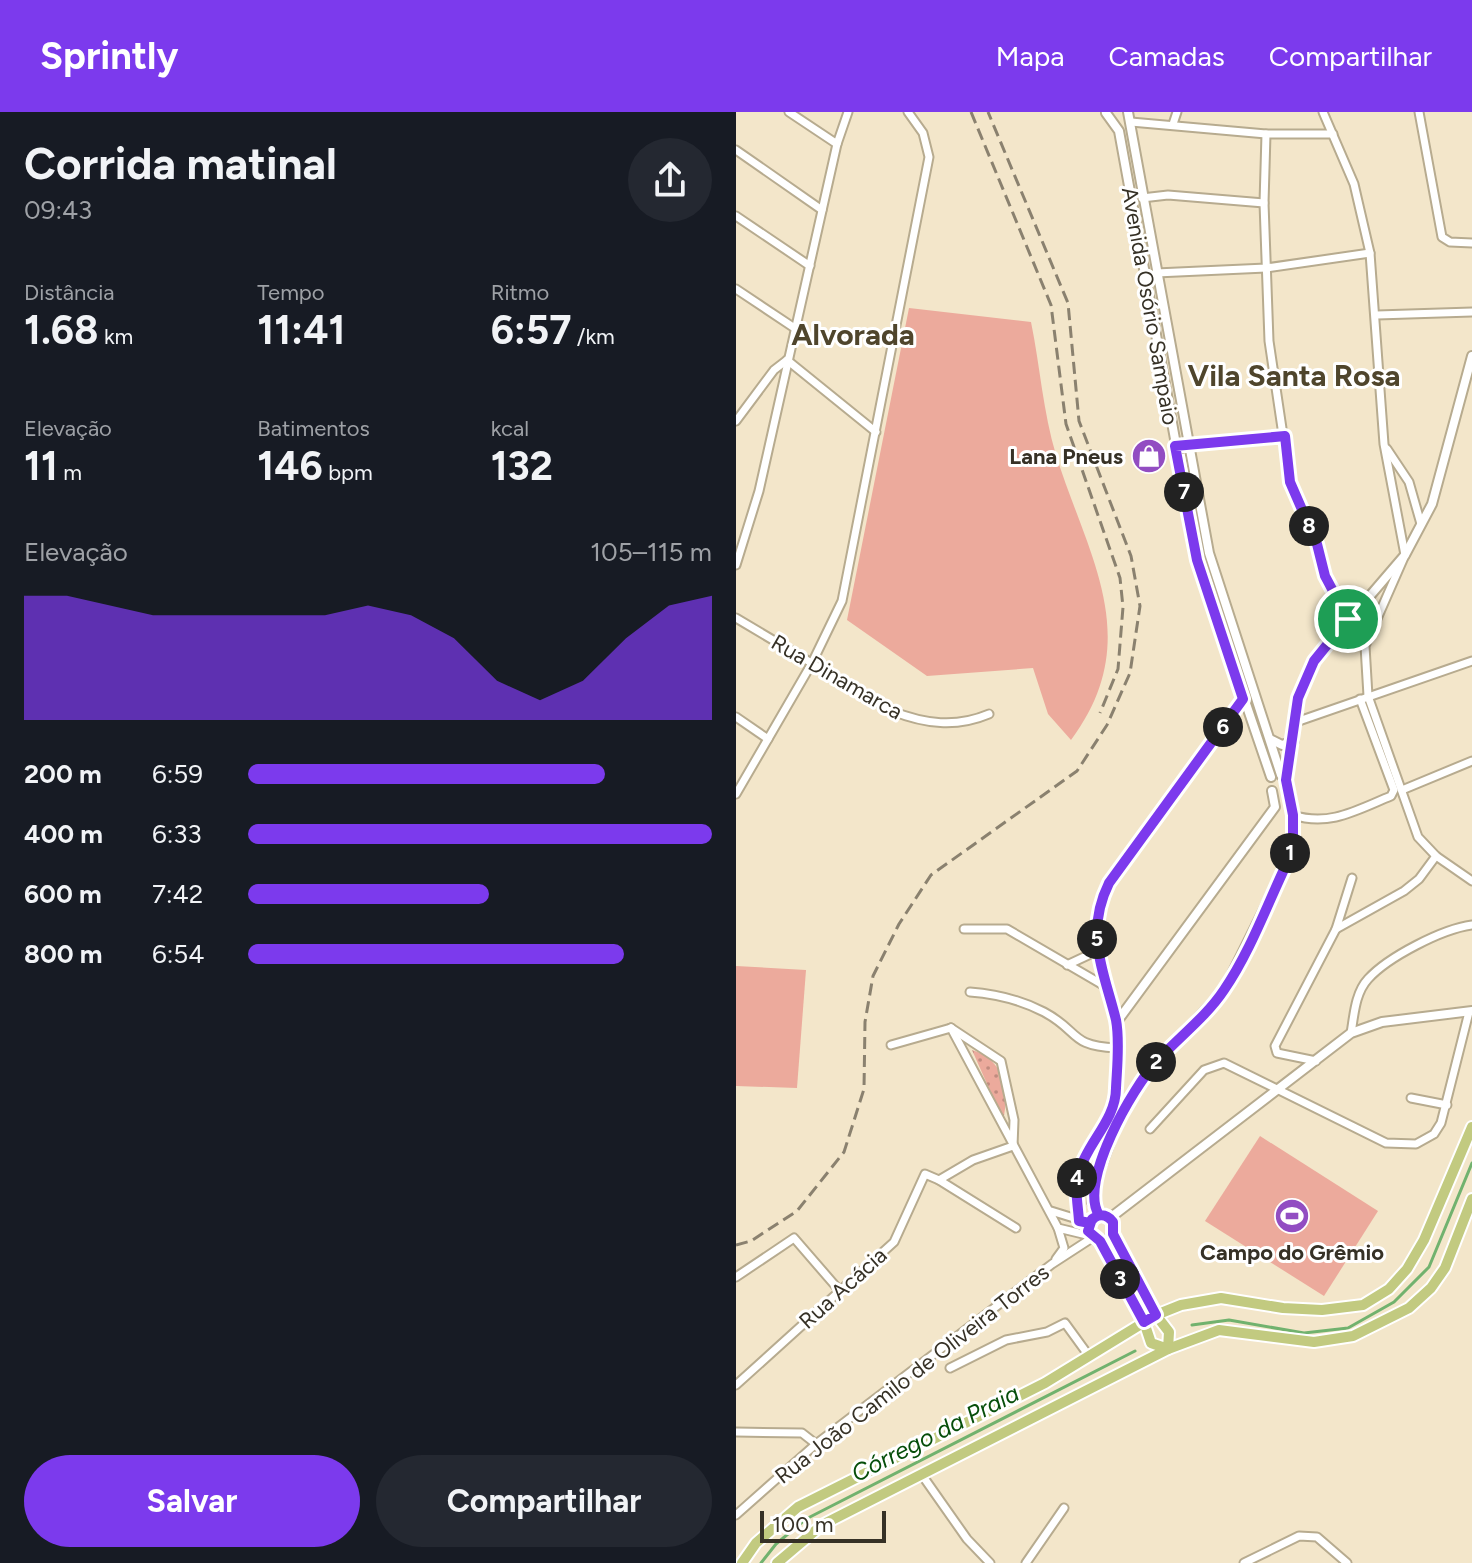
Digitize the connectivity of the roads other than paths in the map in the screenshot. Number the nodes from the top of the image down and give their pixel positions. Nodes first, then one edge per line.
1 (789, 112) edge
2 (848, 112) edge
3 (908, 112) edge
4 (1107, 112) edge
5 (1177, 112) edge
6 (1323, 112) edge
7 (1419, 112) edge
8 (1129, 117) edge
9 (1173, 124) junction
10 (1266, 134) junction
11 (1333, 134) junction
12 (837, 144) junction
13 (736, 150) edge
14 (1142, 198) junction
15 (1264, 203) junction
16 (822, 210) junction
17 (736, 216) edge
18 (1472, 243) edge
19 (1370, 253) junction
20 (1141, 263) junction
21 (810, 266) junction
22 (1266, 268) junction
23 (1156, 273) junction
24 (736, 289) edge
25 (1472, 312) edge
26 (1377, 315) junction
27 (796, 329) junction
28 (1472, 357) edge
29 (787, 360) junction
30 (736, 421) edge
31 (876, 432) junction
32 (1285, 436) junction
33 (1190, 443) junction
34 (1384, 444) junction
35 (1175, 446) junction
36 (1409, 482) junction
37 (1391, 484) junction
38 (1432, 504) junction
39 (1418, 505) junction
40 (1421, 526) junction
41 (1400, 538) junction
42 (1415, 541) junction
43 (1405, 555) junction
44 (736, 565) edge
45 (736, 618) edge
46 (1348, 619) junction
47 (1472, 661) edge
48 (812, 663) junction
49 (1364, 698) junction
50 (1243, 699) junction
51 (989, 714) dead end
52 (736, 717) edge
53 (1296, 722) junction
54 (768, 739) junction
55 (1272, 740) junction
56 (1294, 741) junction
57 (1472, 761) edge
58 (1271, 777) junction
59 (1284, 779) junction
60 (1402, 790) junction
61 (1272, 791) junction
62 (736, 794) edge
63 (1275, 807) junction
64 (1293, 815) junction
65 (1436, 856) junction
66 (1352, 878) dead end
67 (1470, 878) edge
68 (1472, 925) edge
69 (964, 929) dead end
70 (1336, 929) junction
71 (1097, 951) junction
72 (1067, 965) junction
73 (1103, 985) junction
74 (970, 992) dead end
75 (1470, 1011) edge
76 (1116, 1023) junction
77 (951, 1028) junction
78 (1351, 1033) junction
79 (980, 1044) junction
80 (891, 1045) dead end
81 (1116, 1048) junction
82 (961, 1051) junction
83 (1316, 1061) junction
84 (1281, 1089) junction
85 (1411, 1098) dead end
86 (1447, 1105) junction
87 (1472, 1127) edge
88 (1150, 1129) dead end
89 (1013, 1146) junction
90 (939, 1180) junction
91 (1472, 1199) edge
92 (1051, 1211) junction
93 (1099, 1215) junction
94 (1110, 1218) junction
95 (1079, 1221) junction
96 (1090, 1223) junction
97 (1016, 1228) dead end
98 (1058, 1228) junction
99 (1075, 1233) junction
100 (1113, 1234) junction
101 (1093, 1238) junction
102 (1064, 1248) junction
103 (1052, 1264) junction
104 (736, 1277) edge
105 (839, 1290) junction
106 (1156, 1315) junction
107 (1144, 1322) junction
108 (1168, 1349) junction
109 (1089, 1356) junction
110 (950, 1368) dead end
111 (736, 1385) edge
112 (736, 1432) edge
113 (816, 1444) junction
114 (922, 1475) junction
115 (1064, 1508) dead end
116 (736, 1515) edge
117 (742, 1563) edge
118 (777, 1563) edge
119 (990, 1563) edge
120 (1026, 1563) edge
121 (1244, 1563) edge
122 (1347, 1563) edge

1 - 12 street
2 - 12 street
3 - 31 street
4 - 20 street, Avenida Osório Sampaio
5 - 9 street
6 - 11 street
7 - 18 street
8 - 9 street
8 - 14 street, Avenida Osório Sampaio
9 - 10 street
10 - 11 street
10 - 15 street
11 - 19 street
12 - 16 street
13 - 16 street
14 - 15 street
14 - 23 street, Avenida Osório Sampaio
15 - 22 street
16 - 21 street
17 - 21 street
19 - 22 street
19 - 26 street
20 - 23 street
20 - 35 street, Avenida Osório Sampaio
21 - 27 street
22 - 23 street
22 - 32 street
23 - 33 street, Avenida Osório Sampaio
24 - 27 street
25 - 26 street
26 - 34 street
27 - 29 street
28 - 38 street
29 - 30 street
29 - 31 street
29 - 44 street
31 - 48 street
32 - 33 street
32 - 46 street
33 - 35 street
33 - 55 street, Avenida Osório Sampaio
34 - 36 street
34 - 37 street
35 - 50 street, Avenida Osório Sampaio
36 - 37 street
36 - 39 street
37 - 41 street
38 - 39 street
38 - 40 street
39 - 40 street
40 - 42 street
41 - 42 street
41 - 43 street
42 - 43 street
43 - 46 street
43 - 49 street
45 - 48 street, Rua Dinamarca
46 - 53 street
47 - 49 street
48 - 51 street, Rua Dinamarca
48 - 54 street
49 - 53 street
49 - 60 street
49 - 64 street
50 - 58 street, Avenida Osório Sampaio
50 - 71 street
52 - 54 street
53 - 56 street
54 - 62 street
55 - 56 street
55 - 59 street, Avenida Osório Sampaio
56 - 59 street
57 - 60 street
58 - 59 street
58 - 61 street, Avenida Osório Sampaio
59 - 61 street
59 - 64 street, Avenida Osório Sampaio
60 - 65 street
61 - 63 street, Avenida Osório Sampaio
63 - 64 street
63 - 76 street
64 - 93 street, Avenida Osório Sampaio
65 - 67 street
65 - 70 street
66 - 70 street
68 - 78 street
69 - 72 street
70 - 83 street
71 - 72 street
71 - 73 street
72 - 73 street
73 - 76 street
74 - 81 street
75 - 78 street
75 - 86 street
76 - 81 street
77 - 79 street
77 - 80 street
77 - 82 street
78 - 83 street
79 - 82 street
79 - 89 street
81 - 95 street
82 - 89 street
83 - 84 street
84 - 86 street
84 - 88 street
84 - 94 street
85 - 86 street
87 - 106 main road
89 - 90 street, Rua Acácia
89 - 92 street
90 - 97 street
90 - 105 street, Rua Acácia
91 - 108 main road
92 - 95 street
92 - 98 street
93 - 94 street
93 - 96 street
94 - 100 street
95 - 96 street
95 - 99 street
95 - 101 street
96 - 101 street
98 - 99 street
98 - 102 street
99 - 101 street
99 - 102 street
100 - 101 street, Rua João Camilo de Oliveira Torres
100 - 106 street
101 - 103 street, Rua João Camilo de Oliveira Torres
101 - 107 street
102 - 103 street
103 - 113 street, Rua João Camilo de Oliveira Torres
104 - 105 street
105 - 111 street, Rua Acácia
106 - 107 main road
106 - 108 main road
107 - 108 main road
107 - 109 main road
108 - 114 main road
109 - 110 street
109 - 117 main road
112 - 113 street
113 - 116 street, Rua João Camilo de Oliveira Torres
114 - 118 main road
114 - 119 street
115 - 120 street
121 - 122 street

